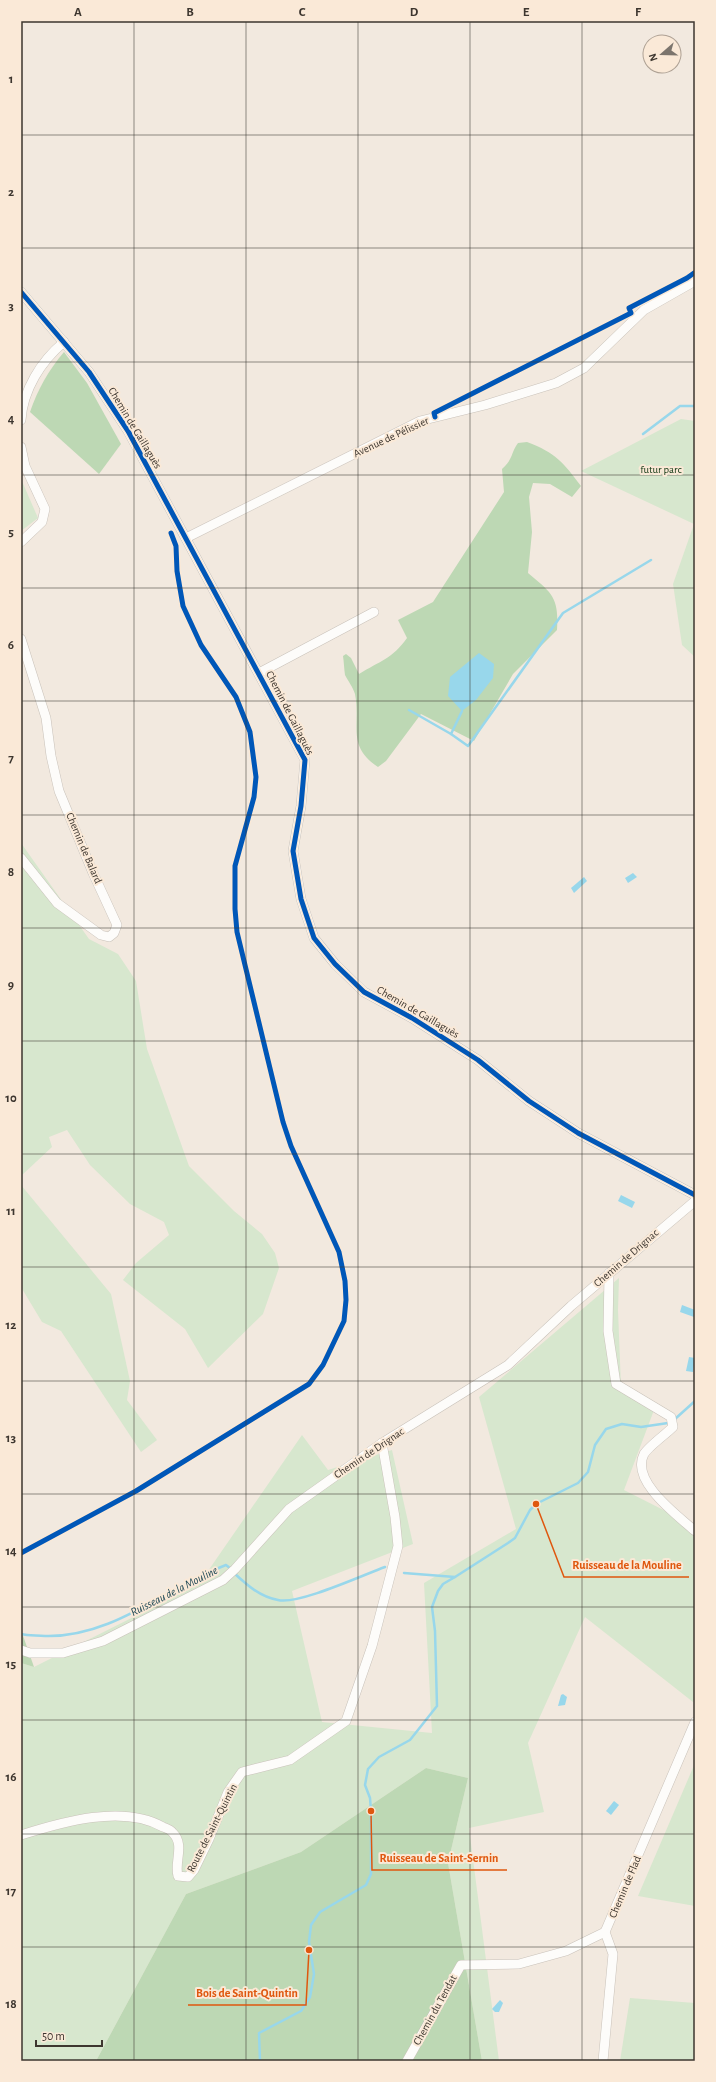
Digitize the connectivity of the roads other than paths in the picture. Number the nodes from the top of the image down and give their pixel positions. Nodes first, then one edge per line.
1 (695, 281) edge
2 (21, 292) edge
3 (64, 342) junction
4 (21, 420) edge
5 (21, 447) edge
6 (186, 538) junction
7 (21, 542) edge
8 (374, 612) dead end
9 (21, 639) edge
10 (259, 673) junction
11 (21, 858) edge
12 (695, 1195) edge
13 (695, 1201) edge
14 (609, 1273) junction
15 (382, 1443) junction
16 (695, 1531) edge
17 (21, 1650) edge
18 (695, 1722) edge
19 (21, 1835) edge
20 (605, 1932) junction
21 (407, 2061) edge
22 (603, 2061) edge

1 - 6 street, Avenue de Pélissier
2 - 3 street, Chemin de Gaillaguès
3 - 4 street
3 - 6 street, Chemin de Gaillaguès
5 - 7 street
6 - 10 street, Chemin de Gaillaguès
8 - 10 street
9 - 11 street, Chemin de Balard
10 - 12 street, Chemin de Gaillaguès
13 - 14 street, Chemin de Drignac
14 - 15 street, Chemin de Drignac
14 - 16 street
15 - 17 street, Chemin de Drignac
15 - 19 street, Route de Saint-Quintin
18 - 20 street, Chemin de Flad
20 - 21 street, Chemin du Tendat
20 - 22 street, Chemin de Flad

